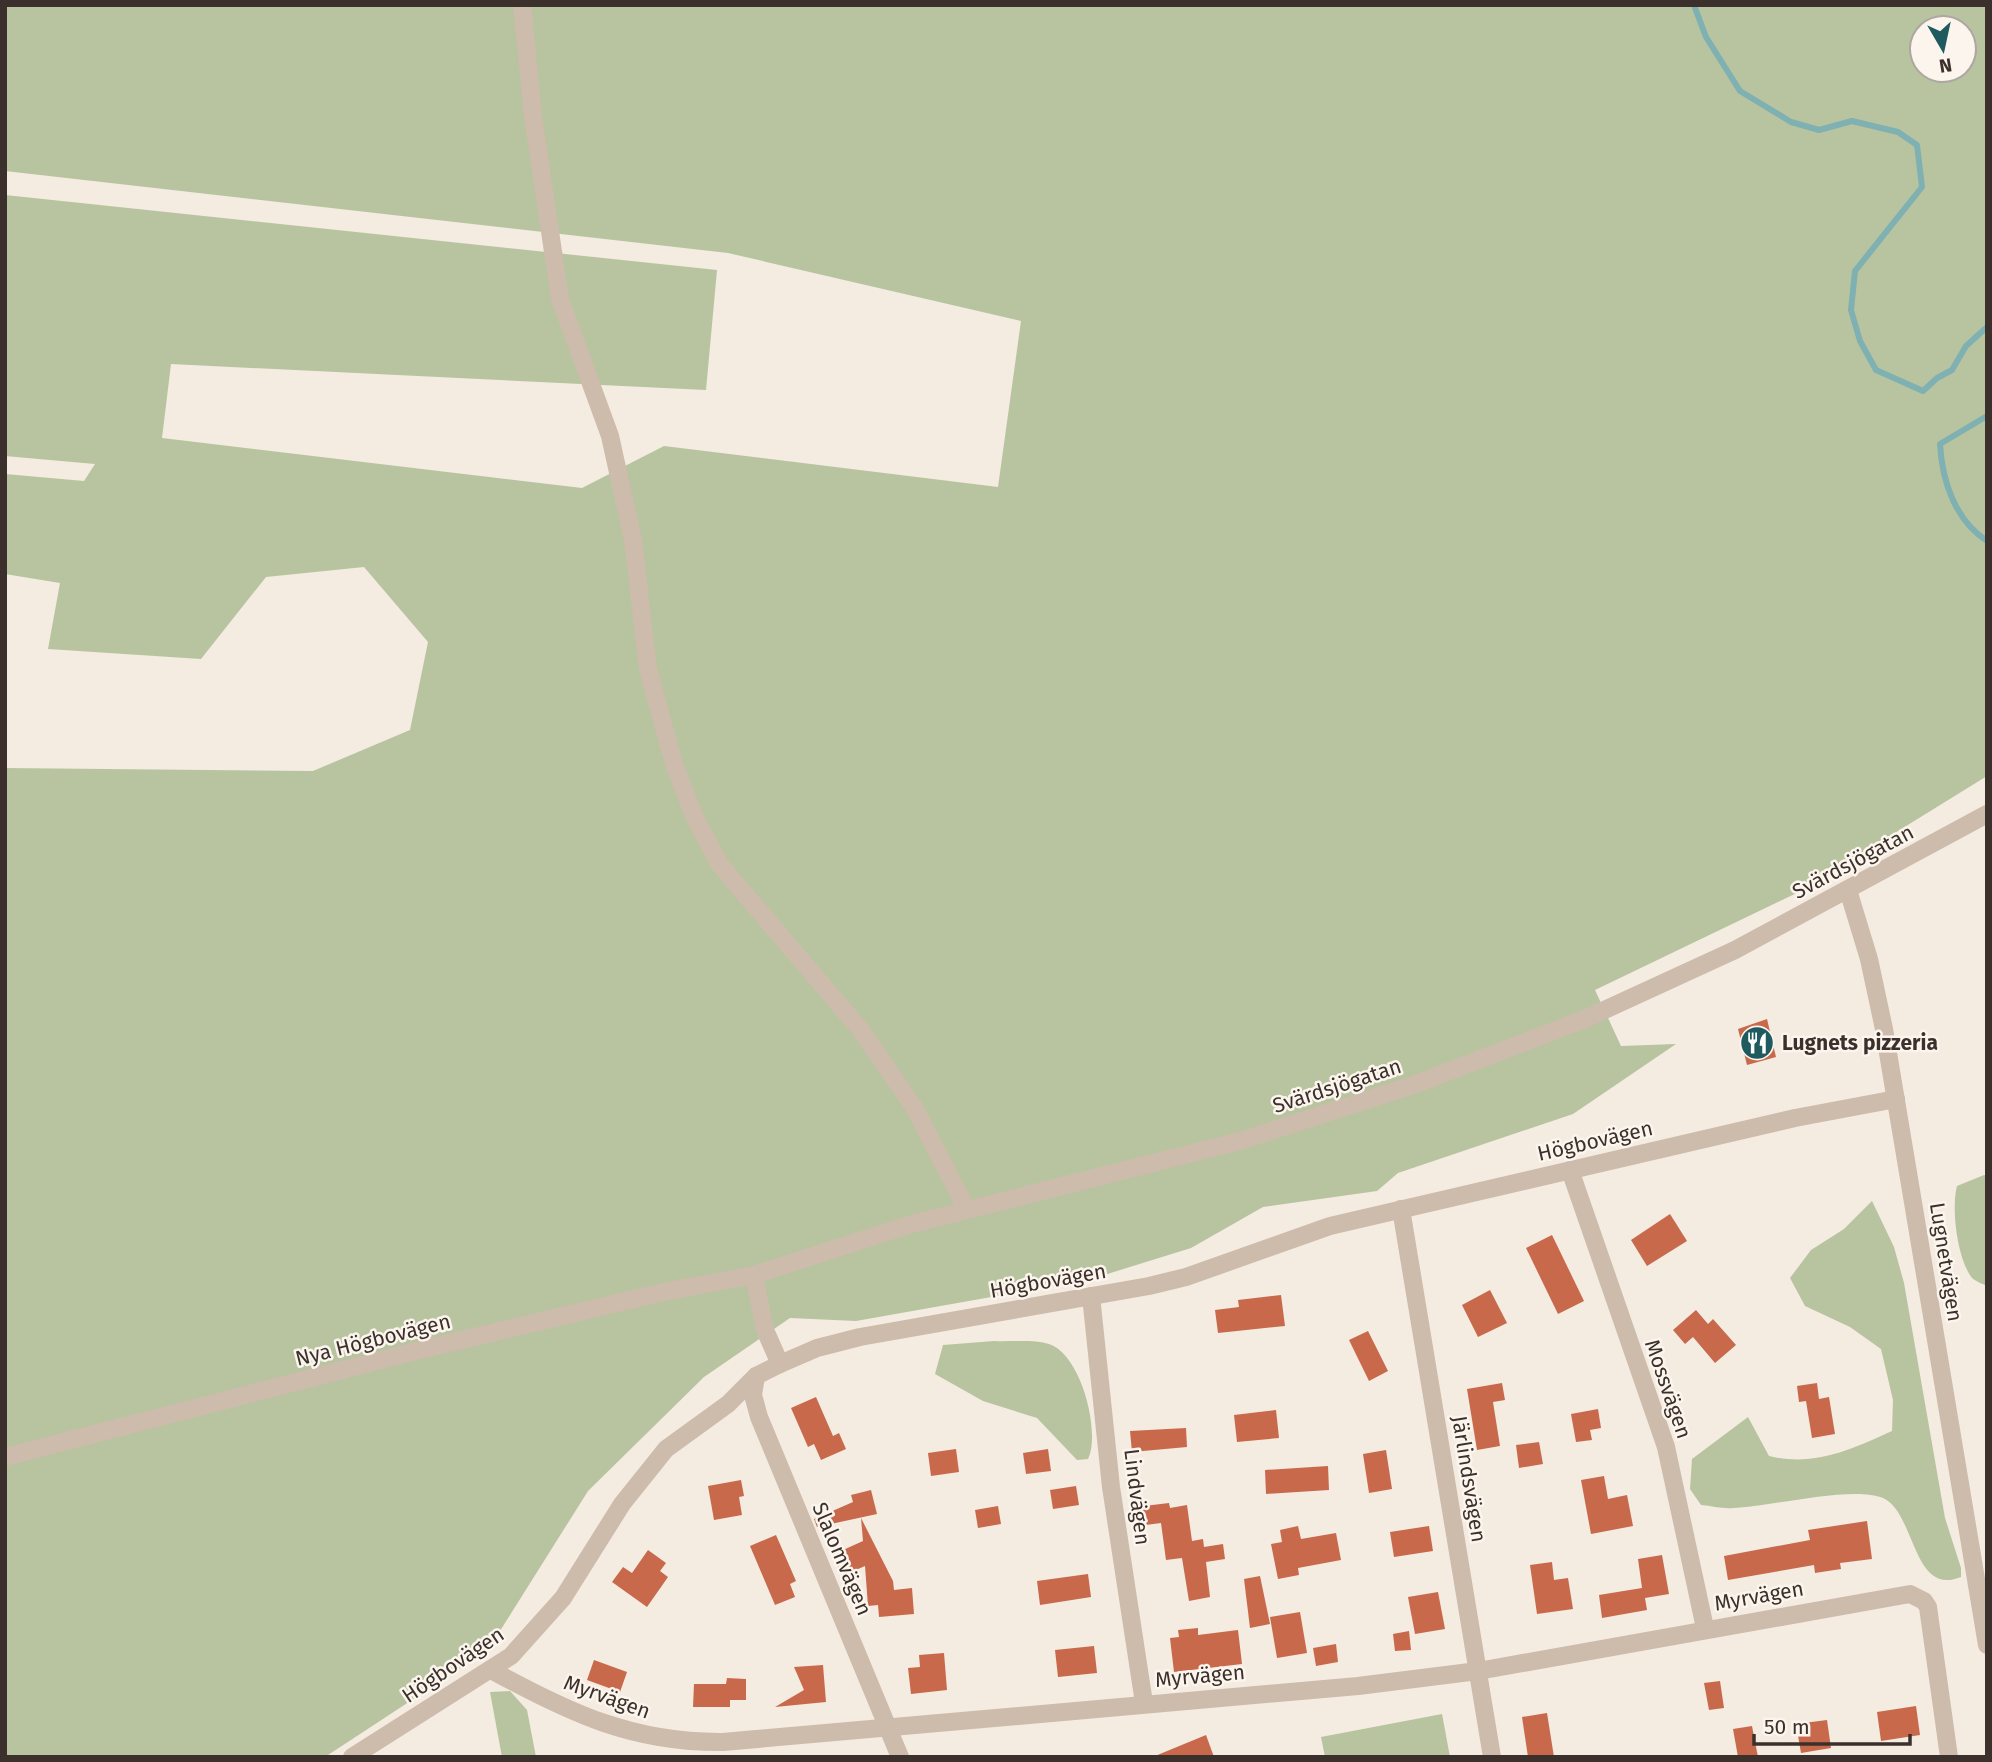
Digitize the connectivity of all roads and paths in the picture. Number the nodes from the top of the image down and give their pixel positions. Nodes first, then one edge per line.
1 (522, 5) edge
2 (1987, 814) edge
3 (1848, 890) junction
4 (1896, 1099) junction
5 (1570, 1170) junction
6 (1401, 1209) junction
7 (967, 1210) junction
8 (754, 1275) junction
9 (1091, 1296) junction
10 (780, 1364) junction
11 (755, 1377) junction
12 (5, 1457) edge
13 (1705, 1628) junction
14 (1987, 1645) edge
15 (492, 1671) junction
16 (1478, 1671) junction
17 (1144, 1703) junction
18 (888, 1727) junction
19 (352, 1757) edge
20 (900, 1757) edge
21 (1493, 1757) edge
22 (1950, 1757) edge

1 - 7 street
2 - 3 street, Svärdsjögatan
3 - 4 street, Lugnetvägen
3 - 7 street, Svärdsjögatan
4 - 5 street, Högbovägen
4 - 14 street, Lugnetvägen
5 - 6 street, Högbovägen
5 - 13 street, Mossvägen
6 - 9 street, Högbovägen
6 - 16 street, Järlindsvägen
7 - 8 street, Svärdsjögatan
8 - 10 street
8 - 12 street, Nya Högbovägen
9 - 10 street, Högbovägen
9 - 17 street, Lindvägen
10 - 11 street, Högbovägen
11 - 15 street, Högbovägen
11 - 18 street, Slalomvägen
13 - 16 street, Myrvägen
13 - 22 street, Myrvägen
15 - 18 street, Myrvägen
15 - 19 street, Högbovägen
16 - 17 street, Myrvägen
16 - 21 street, Järlindsvägen
17 - 18 street, Myrvägen
18 - 20 street, Slalomvägen

